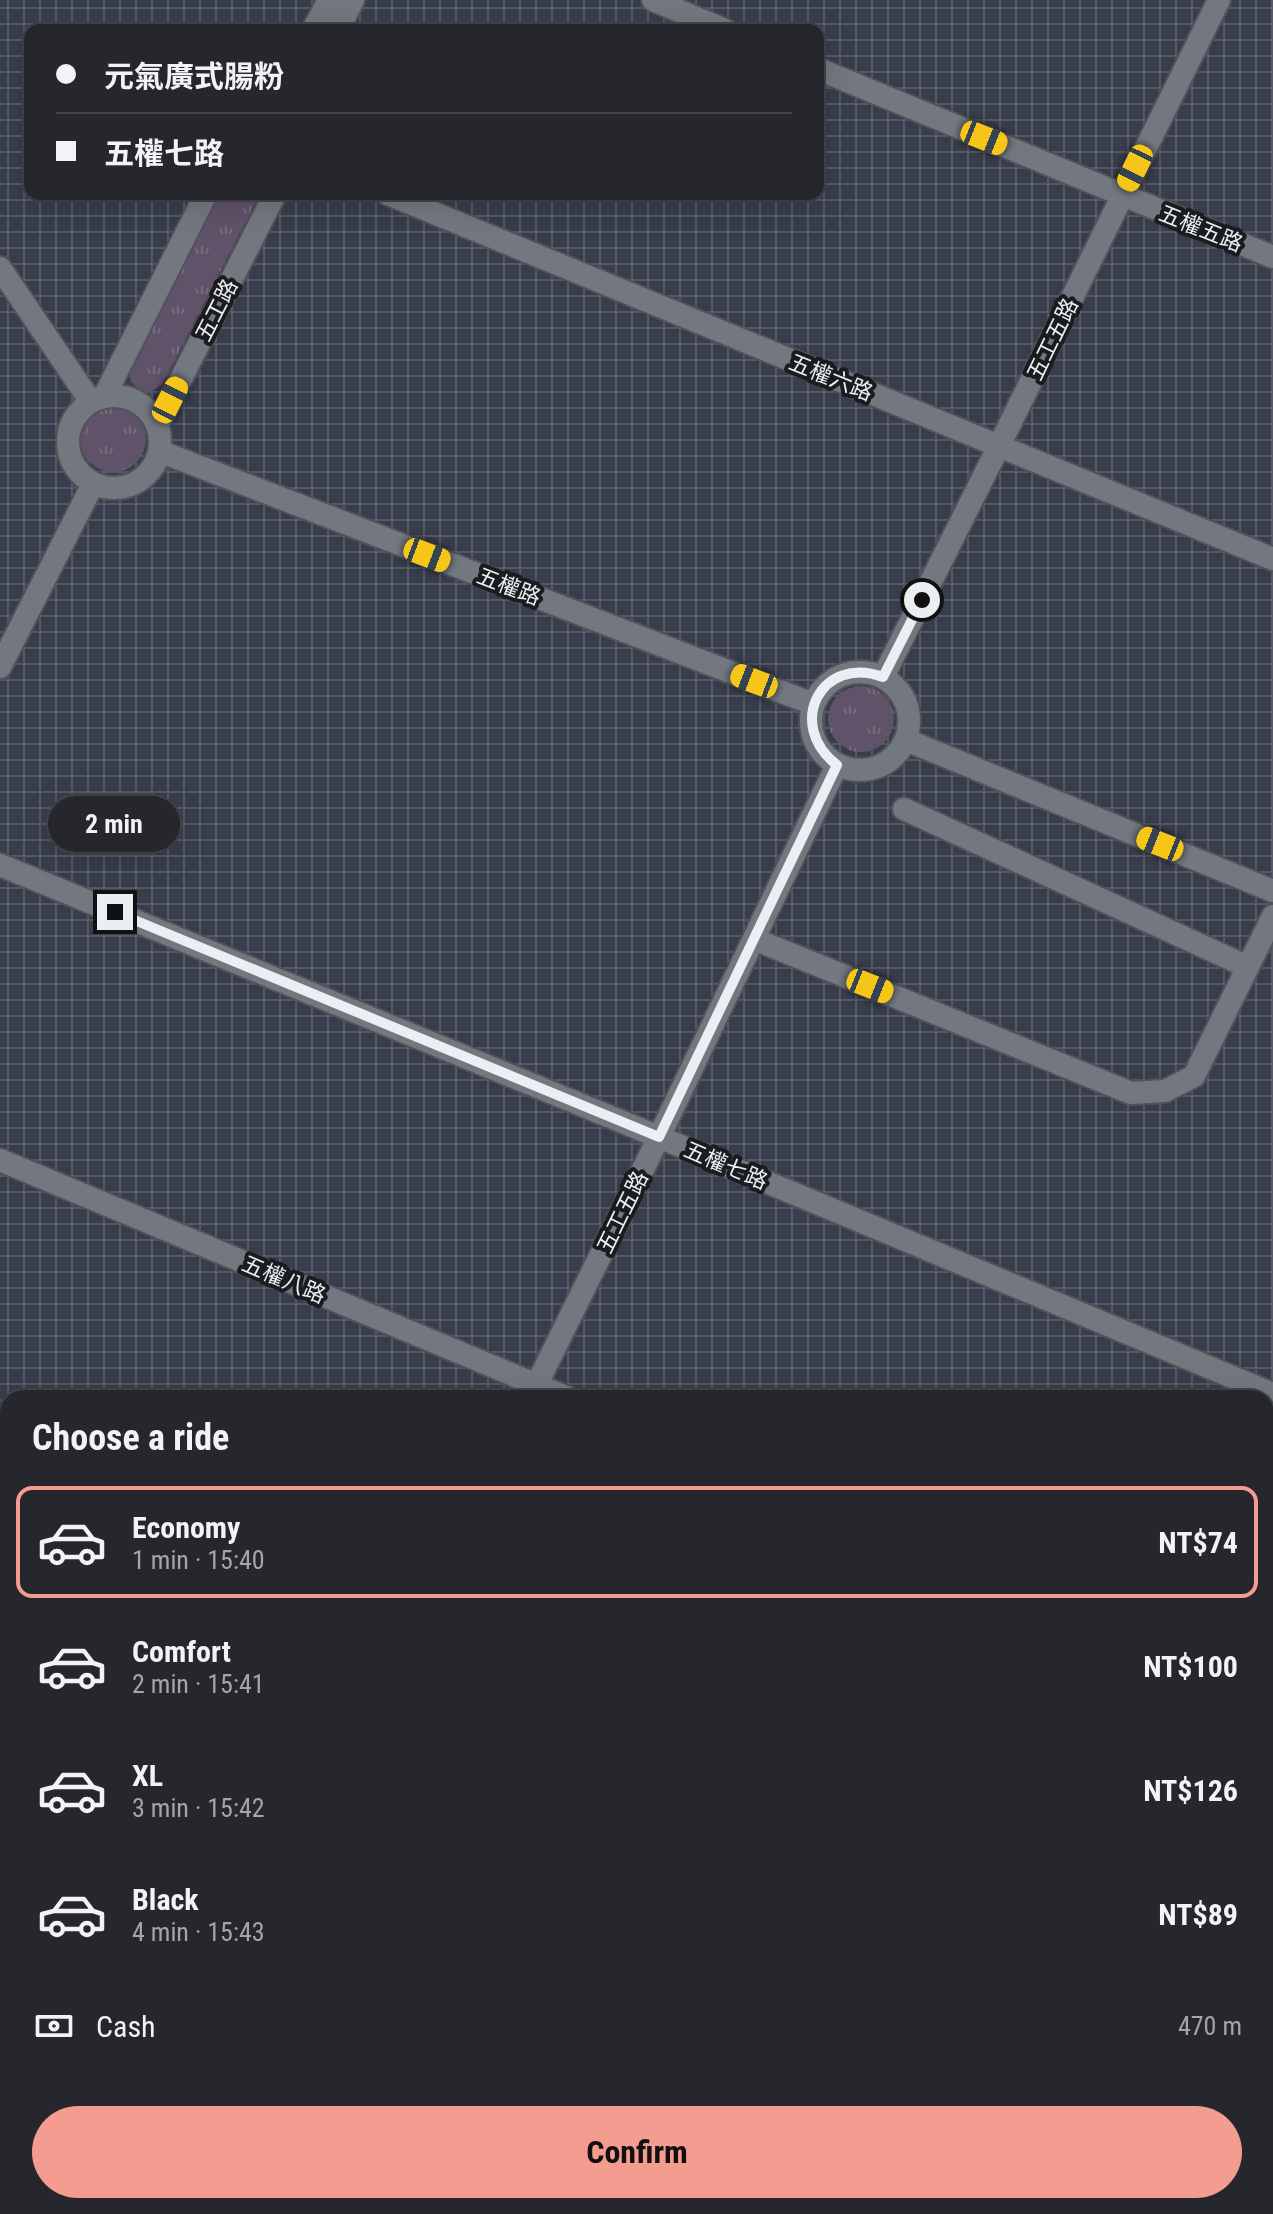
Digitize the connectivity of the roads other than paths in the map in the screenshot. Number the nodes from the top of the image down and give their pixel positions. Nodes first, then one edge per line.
1 (329, 0) edge
2 (353, 0) edge
3 (653, 0) edge
4 (1219, 0) edge
5 (316, 24) edge
6 (341, 24) edge
7 (711, 24) edge
8 (824, 71) edge
9 (1122, 195) junction
10 (203, 200) edge
11 (272, 200) edge
12 (403, 200) edge
13 (1273, 257) edge
14 (0, 268) edge
15 (98, 399) junction
16 (157, 426) junction
17 (999, 446) junction
18 (159, 451) junction
19 (93, 484) junction
20 (1273, 559) edge
21 (0, 667) edge
22 (883, 677) junction
23 (813, 704) junction
24 (906, 740) junction
25 (837, 765) junction
26 (904, 809) dead end
27 (0, 865) edge
28 (1273, 891) edge
29 (1273, 916) edge
30 (754, 939) junction
31 (1248, 967) junction
32 (659, 1137) junction
33 (0, 1160) edge
34 (528, 1390) edge
35 (534, 1390) edge
36 (1263, 1390) edge

1 - 5 street
2 - 6 street
3 - 7 street
4 - 9 street, 五工五路
8 - 9 street, 五權五路
9 - 13 street, 五權五路
9 - 17 street, 五工五路
10 - 15 street
11 - 16 street, 五工路
12 - 17 street, 五權六路
14 - 15 street
15 - 16 street
15 - 19 street
16 - 18 street
17 - 20 street, 五權六路
17 - 22 street, 五工五路
18 - 19 street
18 - 23 street, 五權路
19 - 21 street
22 - 23 street
22 - 24 street
23 - 25 street
24 - 25 street
24 - 28 street
25 - 30 street, 五工五路
26 - 31 street
27 - 32 street, 五權七路
29 - 31 street
30 - 31 street
30 - 32 street, 五工五路
32 - 35 street, 五工五路
32 - 36 street, 五權七路
33 - 34 street, 五權八路

